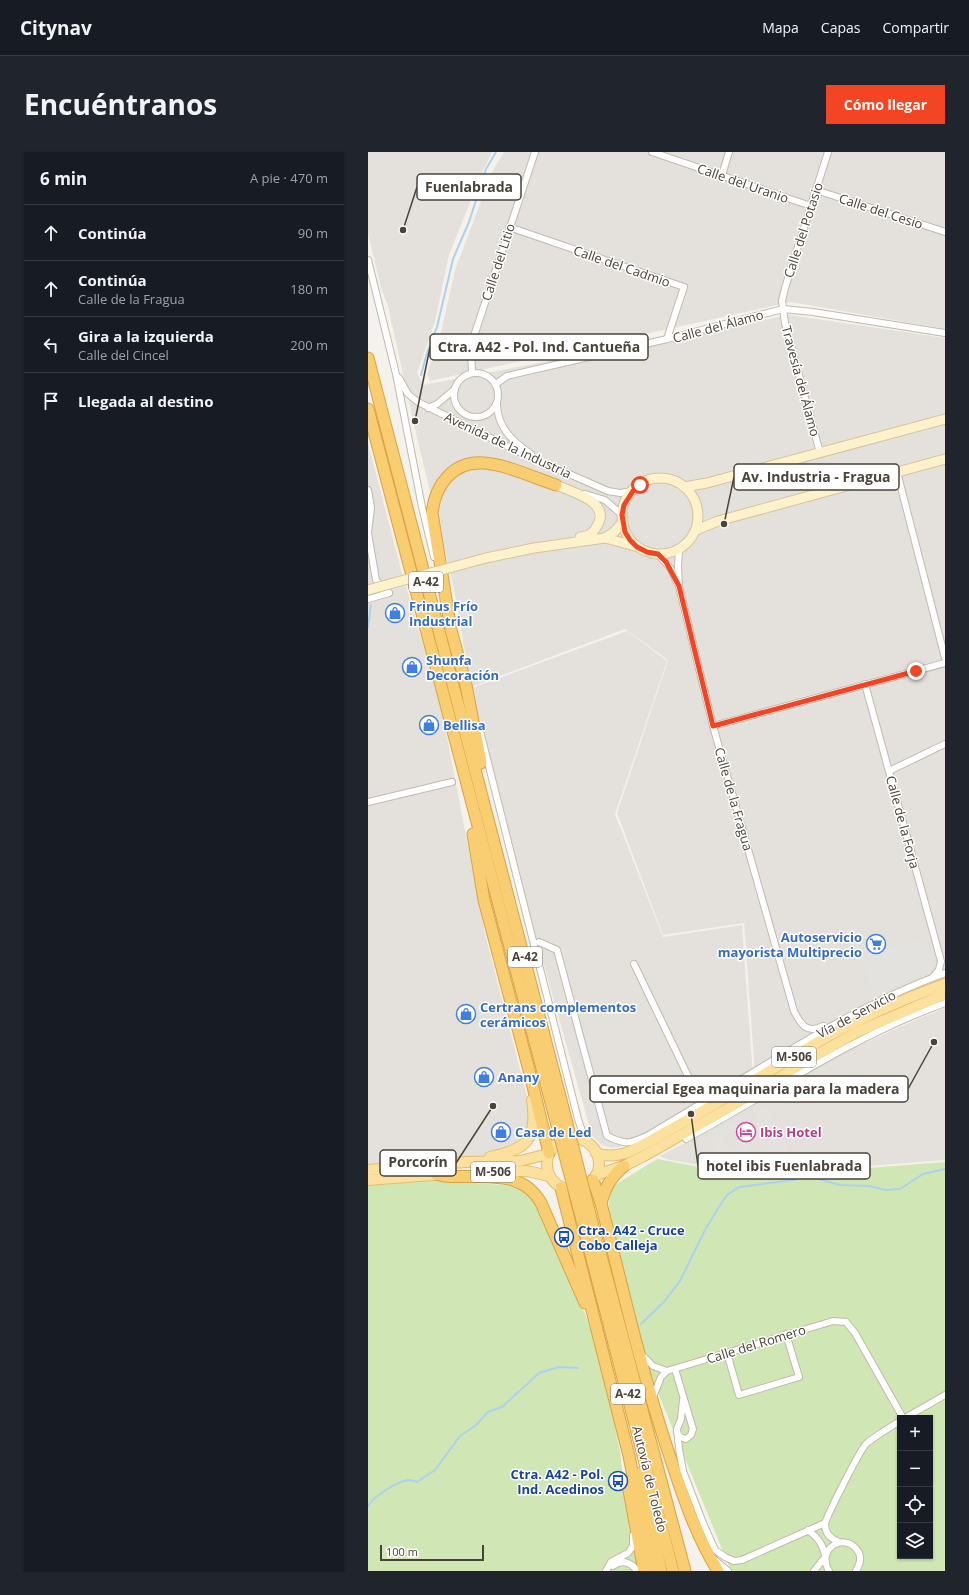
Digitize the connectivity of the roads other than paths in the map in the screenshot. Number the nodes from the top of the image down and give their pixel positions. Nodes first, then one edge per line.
1 (535, 152) edge
2 (652, 152) edge
3 (729, 152) edge
4 (828, 152) edge
5 (722, 175) junction
6 (816, 190) junction
7 (811, 206) junction
8 (509, 227) junction
9 (945, 232) edge
10 (368, 260) edge
11 (783, 309) junction
12 (945, 333) edge
13 (667, 340) junction
14 (368, 358) edge
15 (472, 373) junction
16 (396, 374) junction
17 (496, 384) junction
18 (455, 389) junction
19 (497, 404) junction
20 (428, 408) junction
21 (368, 409) edge
22 (945, 419) edge
23 (820, 453) junction
24 (945, 459) edge
25 (545, 462) junction
26 (897, 472) junction
27 (556, 485) junction
28 (684, 487) junction
29 (368, 490) edge
30 (633, 491) junction
31 (622, 519) junction
32 (368, 525) edge
33 (696, 530) junction
34 (606, 538) junction
35 (637, 547) junction
36 (534, 548) junction
37 (679, 549) junction
38 (658, 554) junction
39 (679, 586) junction
40 (368, 590) edge
41 (368, 599) edge
42 (451, 630) junction
43 (945, 658) edge
44 (945, 663) edge
45 (865, 684) junction
46 (466, 685) junction
47 (713, 726) junction
48 (945, 744) edge
49 (889, 771) junction
50 (452, 782) dead end
51 (471, 801) junction
52 (368, 802) edge
53 (485, 806) junction
54 (539, 942) dead end
55 (943, 963) edge
56 (634, 964) dead end
57 (945, 973) edge
58 (932, 978) junction
59 (945, 984) edge
60 (945, 994) edge
61 (945, 1003) edge
62 (853, 1013) junction
63 (529, 1070) junction
64 (700, 1103) junction
65 (555, 1110) junction
66 (648, 1139) junction
67 (686, 1139) dead end
68 (594, 1150) junction
69 (549, 1154) junction
70 (465, 1162) junction
71 (624, 1166) junction
72 (368, 1170) edge
73 (436, 1174) junction
74 (549, 1176) junction
75 (595, 1178) junction
76 (368, 1180) edge
77 (561, 1188) junction
78 (601, 1203) junction
79 (585, 1224) junction
80 (786, 1334) junction
81 (599, 1336) junction
82 (640, 1353) junction
83 (727, 1353) junction
84 (675, 1369) junction
85 (667, 1371) junction
86 (945, 1395) edge
87 (683, 1400) junction
88 (652, 1401) junction
89 (902, 1415) edge
90 (909, 1415) edge
91 (897, 1423) edge
92 (677, 1432) junction
93 (623, 1434) junction
94 (638, 1460) junction
95 (634, 1521) junction
96 (825, 1523) junction
97 (808, 1530) junction
98 (676, 1533) junction
99 (839, 1542) junction
100 (707, 1554) junction
101 (825, 1556) junction
102 (672, 1568) edge
103 (607, 1571) edge
104 (637, 1571) edge
105 (644, 1571) edge
106 (652, 1571) edge
107 (661, 1571) edge
108 (685, 1571) edge
109 (693, 1571) edge
110 (718, 1571) edge
111 (728, 1571) edge
112 (814, 1571) edge
113 (829, 1571) edge
114 (856, 1571) edge

1 - 8 street, Calle del Litio
2 - 5 street, Calle del Uranio
3 - 5 street
4 - 6 street, Calle del Potasio
5 - 7 street, Calle del Uranio
6 - 7 street, Calle del Potasio
6 - 9 street, Calle del Cesio
7 - 11 street, Calle del Potasio
8 - 13 street, Calle del Cadmio
8 - 15 street, Calle del Litio
10 - 16 street
11 - 12 street, Calle del Álamo
11 - 13 street, Calle del Álamo
11 - 23 street, Travesía del Álamo
13 - 17 street, Calle del Álamo
14 - 53 highway, A-42
15 - 17 street
15 - 18 street
16 - 20 street, Avenida de la Industria
16 - 42 street
17 - 19 street
18 - 19 street
18 - 20 street
19 - 25 street
20 - 25 street, Avenida de la Industria
21 - 51 highway, A-42
22 - 23 street
23 - 28 street
24 - 26 street
25 - 30 street, Avenida de la Industria
26 - 33 street
26 - 43 street
27 - 31 street
27 - 36 street
27 - 42 highway
28 - 30 street
28 - 33 street
29 - 32 street
30 - 31 street
31 - 34 street
31 - 35 street
32 - 41 street
33 - 37 street
34 - 35 street
34 - 36 street
35 - 38 street
36 - 40 street, bridge
37 - 38 street
37 - 39 street, Calle de la Fragua
38 - 39 street, Calle de la Fragua
39 - 47 street, Calle de la Fragua
42 - 46 highway
44 - 45 street
45 - 47 street
45 - 49 street, Calle de la Forja
46 - 53 highway
46 - 68 street
47 - 62 street, Calle de la Fragua
48 - 49 street
49 - 55 street, Calle de la Forja
50 - 52 street
51 - 63 highway
51 - 65 highway, A-42
53 - 65 highway, A-42
54 - 66 street, Vía de Servicio
55 - 58 street, Calle de la Forja
56 - 64 street
57 - 58 street, Vía de Servicio
58 - 62 street, Vía de Servicio
59 - 66 main road, M-506
60 - 71 main road, M-506
61 - 67 street, Vía de Servicio
62 - 64 street, Vía de Servicio
63 - 69 highway
63 - 70 main road
64 - 66 street, Vía de Servicio
65 - 79 highway, A-42, bridge
65 - 79 highway
66 - 68 main road, M-506
68 - 69 main road, M-506
68 - 75 main road
69 - 70 main road, M-506
69 - 74 main road
70 - 72 main road, M-506
71 - 75 main road, M-506
71 - 78 highway
73 - 74 main road, M-506
73 - 76 main road, M-506
73 - 81 highway
74 - 77 main road
75 - 77 main road, M-506
75 - 78 highway
77 - 81 highway
78 - 82 highway
79 - 94 highway
79 - 98 highway, Autovía de Toledo / A-42
79 - 102 highway, Autovía de Toledo / A-42
80 - 83 street, Calle del Romero
80 - 83 street
80 - 89 street, Calle del Romero
81 - 93 highway
82 - 85 street
82 - 88 highway
83 - 84 street, Calle del Romero
84 - 85 street, Calle del Romero
84 - 87 street
85 - 88 street
86 - 90 street
87 - 92 street
87 - 92 street
88 - 100 highway
91 - 96 street
92 - 97 street
93 - 95 highway
93 - 106 highway
94 - 102 highway
94 - 107 highway
95 - 103 street
95 - 105 highway
96 - 97 street
96 - 99 street
97 - 101 street
98 - 108 highway, Autovía de Toledo / A-42
98 - 109 highway
99 - 101 street
99 - 114 street
100 - 110 highway
100 - 111 street
101 - 112 street
101 - 113 street
103 - 104 street

